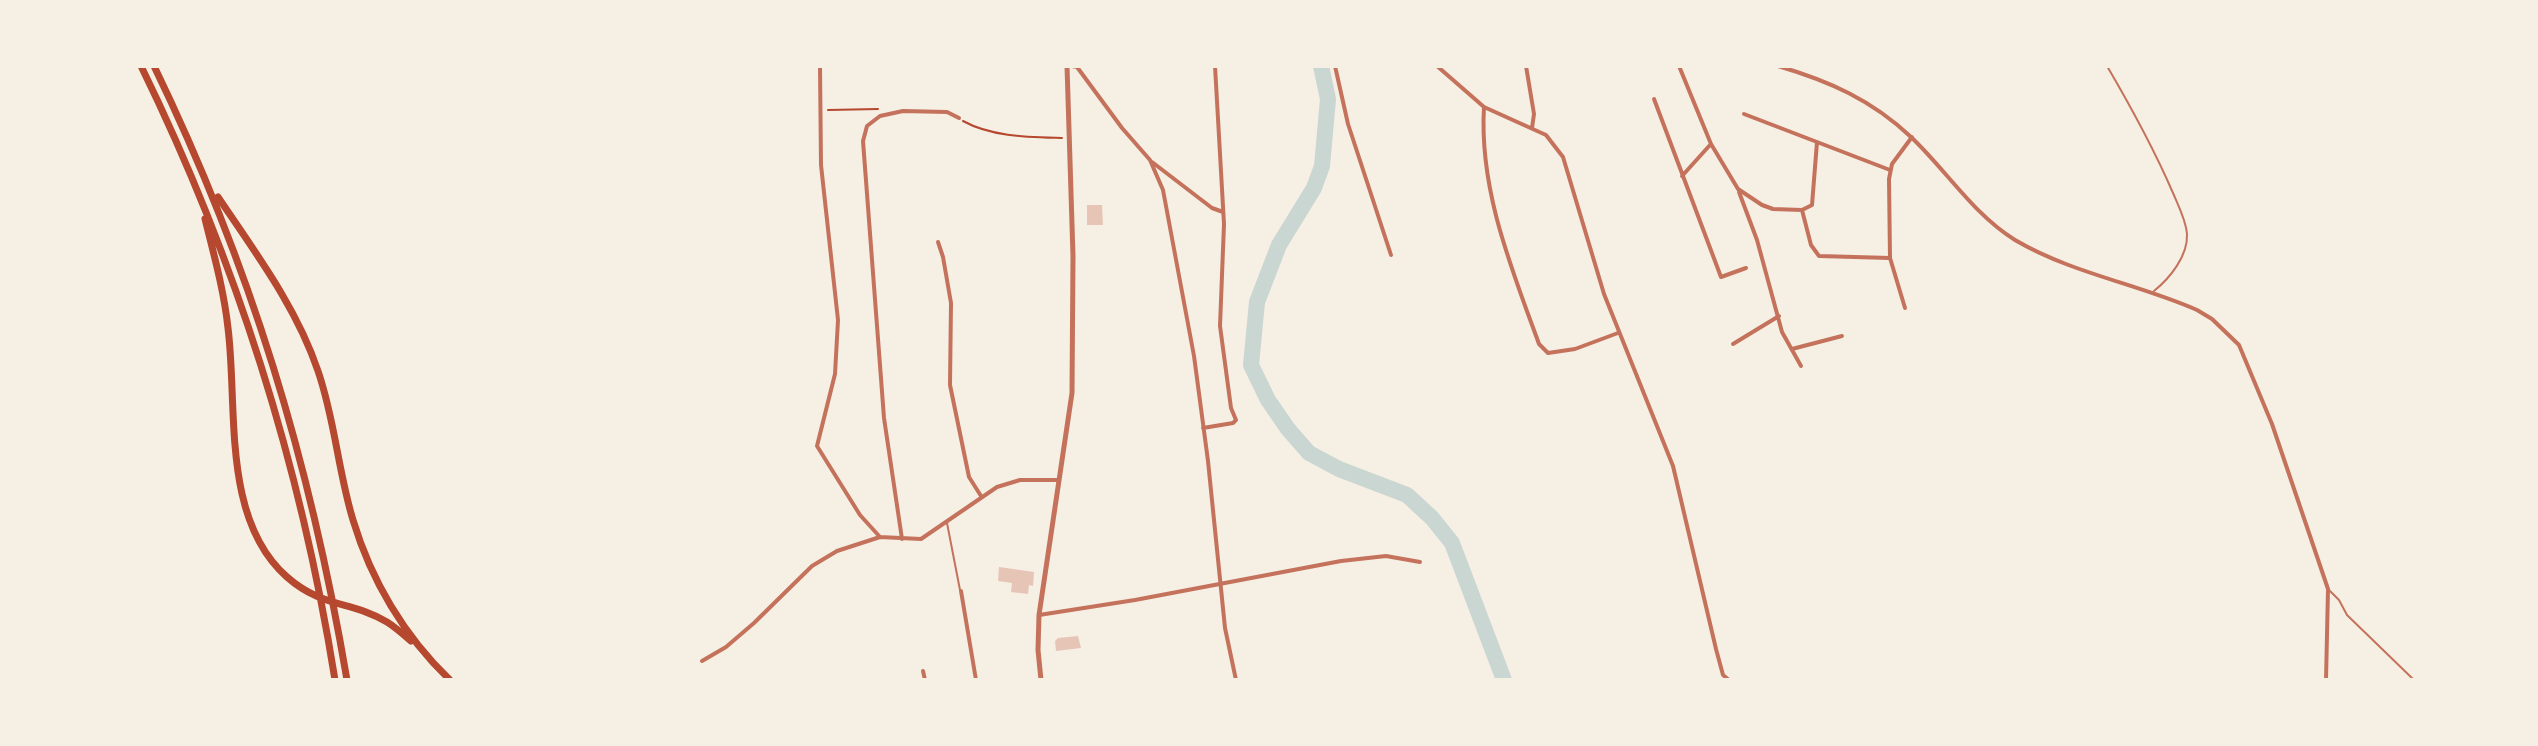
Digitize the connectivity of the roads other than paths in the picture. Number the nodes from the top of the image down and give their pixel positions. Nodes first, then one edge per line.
1 (141, 66) edge
2 (154, 66) edge
3 (820, 66) edge
4 (1069, 66) edge
5 (1215, 66) edge
6 (1335, 66) edge
7 (1437, 66) edge
8 (1526, 66) edge
9 (1679, 66) edge
10 (1778, 66) edge
11 (2107, 66) edge
12 (1654, 99) dead end
13 (1484, 107) junction
14 (1744, 114) dead end
15 (959, 118) road end
16 (1532, 128) junction
17 (1912, 137) junction
18 (1817, 142) junction
19 (1711, 144) junction
20 (1150, 160) junction
21 (1890, 170) junction
22 (1682, 176) junction
23 (210, 185) junction
24 (1738, 189) junction
25 (200, 199) junction
26 (1802, 210) junction
27 (1223, 212) junction
28 (938, 242) dead end
29 (1391, 255) dead end
30 (1890, 258) junction
31 (1746, 268) dead end
32 (2152, 293) junction
33 (1905, 308) dead end
34 (1779, 316) junction
35 (1618, 333) junction
36 (1842, 336) dead end
37 (1733, 344) dead end
38 (1792, 349) junction
39 (1801, 366) dead end
40 (1203, 428) junction
41 (1060, 480) junction
42 (981, 496) junction
43 (947, 523) junction
44 (880, 537) junction
45 (902, 539) junction
46 (1420, 562) dead end
47 (1221, 584) junction
48 (2328, 589) junction
49 (961, 591) joint
50 (1039, 615) junction
51 (416, 644) junction
52 (702, 661) dead end
53 (923, 671) dead end
54 (335, 680) edge
55 (347, 680) edge
56 (450, 680) edge
57 (925, 680) edge
58 (976, 680) edge
59 (1041, 680) edge
60 (1236, 680) edge
61 (1729, 680) edge
62 (2326, 680) edge
63 (2414, 680) edge

1 - 25 highway
2 - 23 highway
3 - 44 street
4 - 20 street
4 - 41 street
5 - 27 street
6 - 29 street
7 - 13 street
8 - 16 street
9 - 19 street
10 - 17 street
11 - 32 lane
12 - 22 street
13 - 16 street
13 - 35 street
14 - 18 street
15 - 45 street
16 - 35 street
17 - 21 street
17 - 32 street
18 - 21 street
18 - 26 street
19 - 22 street
19 - 24 street
20 - 27 street
20 - 40 street
21 - 30 street
22 - 31 street
23 - 51 highway
23 - 55 highway
24 - 26 street
24 - 34 street
25 - 51 highway
25 - 54 highway
26 - 30 street
27 - 40 street
28 - 42 street
30 - 33 street
32 - 48 street
34 - 37 street
34 - 38 street
35 - 61 street
36 - 38 street
38 - 39 street
40 - 47 street
41 - 42 street
41 - 50 street
42 - 43 street
43 - 45 street
43 - 49 lane
44 - 45 street
44 - 52 street
46 - 47 street
47 - 50 street
47 - 60 street
48 - 62 street
48 - 63 lane
49 - 58 street
50 - 59 street
51 - 56 highway
53 - 57 street

